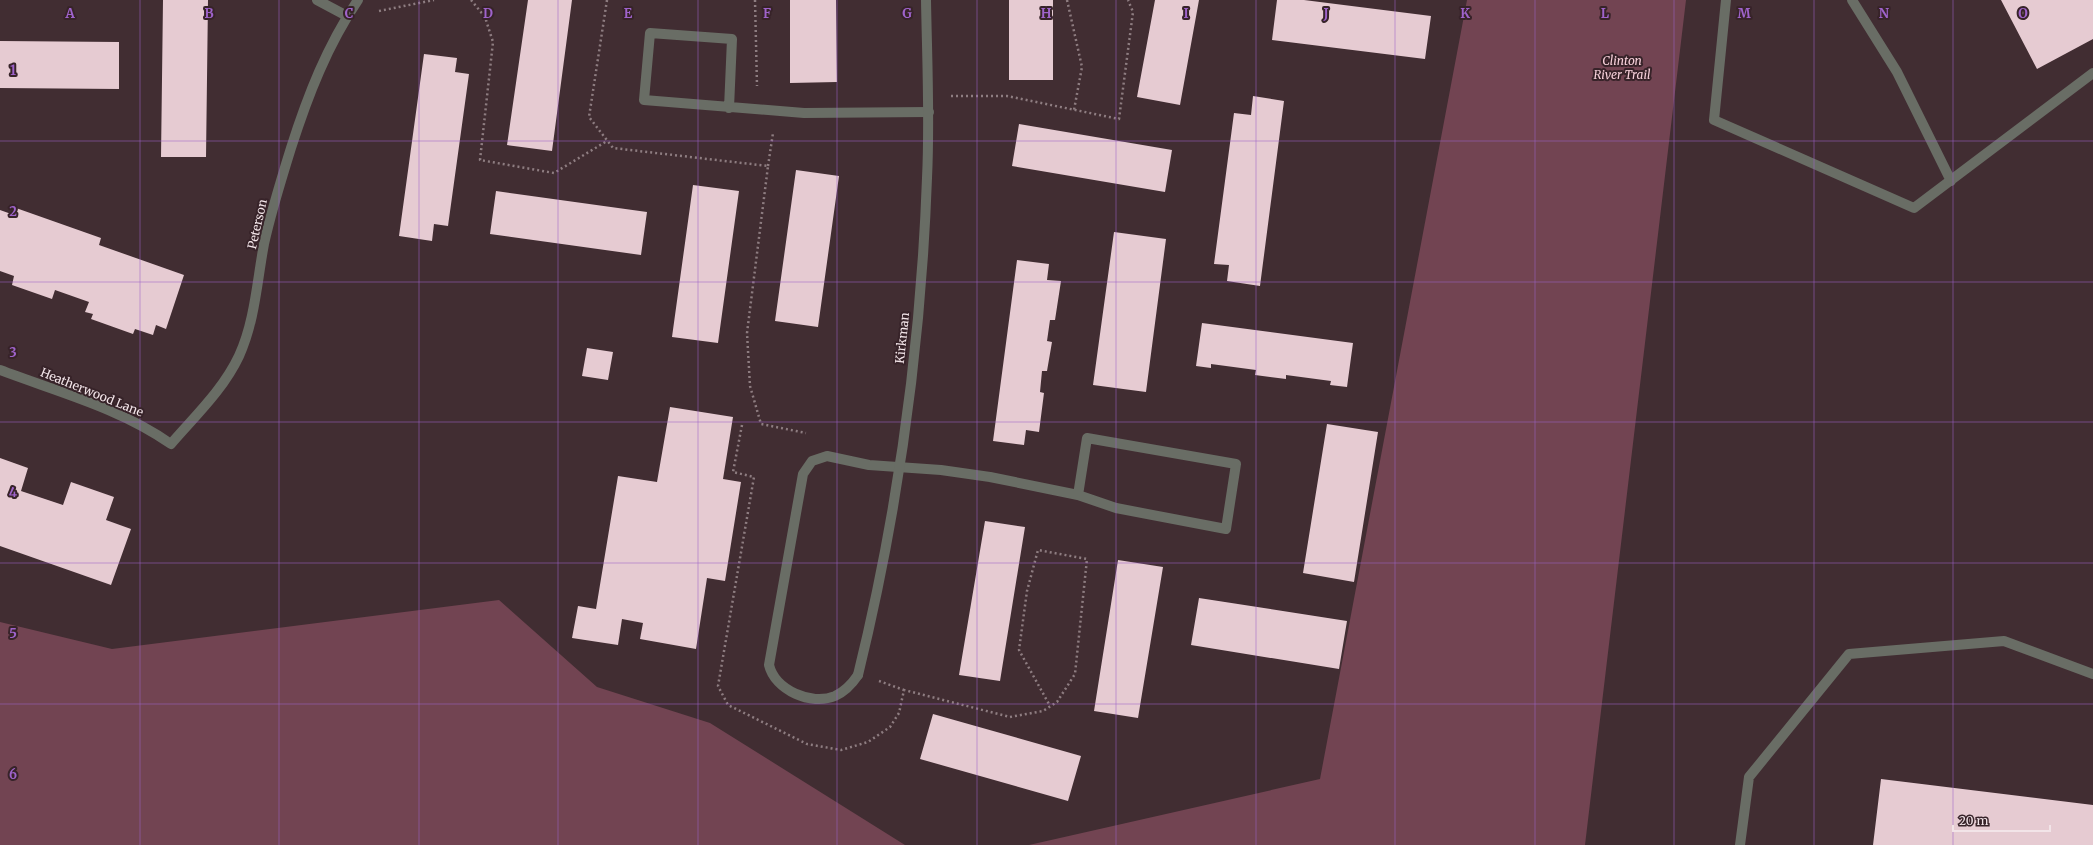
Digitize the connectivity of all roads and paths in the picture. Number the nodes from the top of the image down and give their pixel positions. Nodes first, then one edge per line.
1 (318, 0) edge
2 (358, 0) edge
3 (434, 0) edge
4 (472, 0) edge
5 (606, 0) edge
6 (926, 0) edge
7 (1067, 0) edge
8 (1128, 0) edge
9 (1726, 0) edge
10 (1852, 0) edge
11 (379, 11) dead end
12 (347, 16) junction
13 (2093, 73) edge
14 (928, 95) junction
15 (729, 108) junction
16 (1074, 110) junction
17 (929, 112) junction
18 (773, 132) dead end
19 (607, 140) junction
20 (768, 166) junction
21 (1951, 181) junction
22 (0, 370) edge
23 (742, 425) dead end
24 (806, 433) dead end
25 (171, 444) joint
26 (900, 467) junction
27 (1078, 495) junction
28 (2093, 674) edge
29 (1050, 706) junction
30 (1740, 845) edge

1 - 12 street
2 - 12 street, Peterson
3 - 11 path
4 - 19 path
5 - 19 path
6 - 14 street, Kirkman
7 - 16 path
8 - 16 path
9 - 21 street
10 - 21 street
12 - 25 street, Peterson
13 - 21 street
14 - 16 path
14 - 17 street, Kirkman
15 - 15 street
15 - 17 street
17 - 26 street, Kirkman
18 - 20 path
19 - 20 path
20 - 24 path
22 - 25 street, Heatherwood Lane
23 - 29 path
26 - 26 street, Kirkman
26 - 27 street
27 - 27 street
28 - 30 street
29 - 29 path

